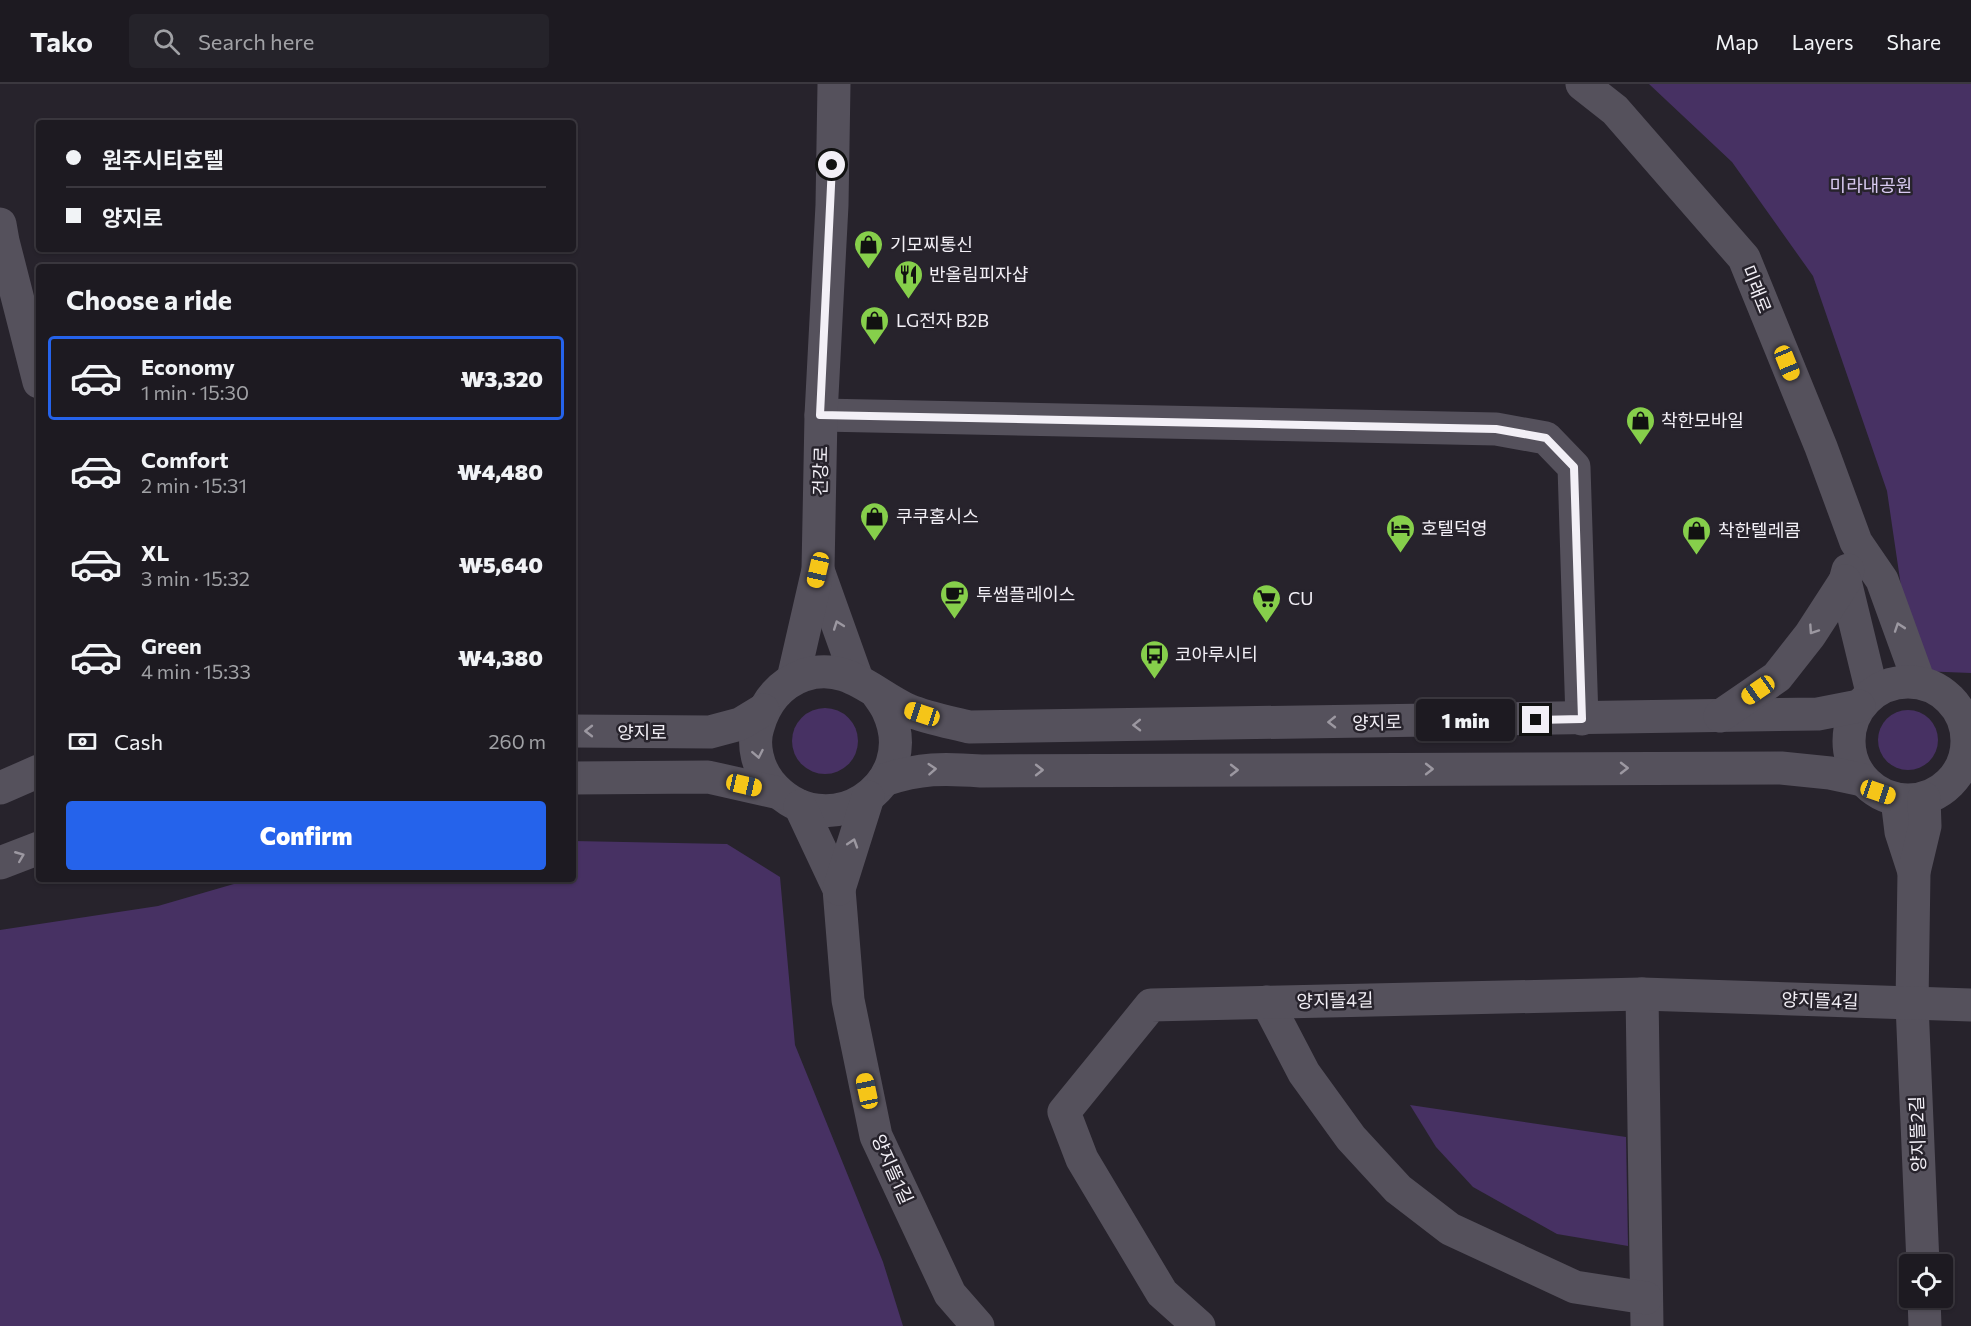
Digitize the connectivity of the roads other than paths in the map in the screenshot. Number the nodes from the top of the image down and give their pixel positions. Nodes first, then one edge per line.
1 (834, 84) edge
2 (1582, 84) edge
3 (0, 224) edge
4 (36, 370) edge
5 (820, 415) junction
6 (1856, 542) junction
7 (818, 570) junction
8 (1845, 581) junction
9 (793, 679) junction
10 (866, 686) junction
11 (1945, 694) edge
12 (1866, 699) junction
13 (763, 710) junction
14 (1720, 716) junction
15 (1582, 719) junction
16 (576, 731) edge
17 (36, 772) edge
18 (576, 778) edge
19 (1863, 780) junction
20 (0, 788) edge
21 (36, 788) edge
22 (876, 788) junction
23 (1936, 789) edge
24 (789, 800) junction
25 (0, 803) edge
26 (36, 849) edge
27 (0, 864) edge
28 (839, 889) junction
29 (1642, 994) junction
30 (1267, 1002) junction
31 (1912, 1004) junction
32 (1971, 1005) edge
33 (1923, 1254) edge
34 (1924, 1308) edge
35 (1647, 1312) edge
36 (978, 1326) edge
37 (1199, 1326) edge
38 (1925, 1326) edge

1 - 5 street, 건강로
2 - 6 street, 미래로
3 - 4 street
5 - 7 street, 건강로
5 - 15 street
6 - 8 street
11 -> 6 street, 미래로
7 - 9 street
10 -> 7 street
8 - 12 street
8 -> 14 street
9 - 10 street
9 - 13 street
15 -> 10 street, 양지로
10 - 22 street
11 - 12 street
11 - 23 street
12 - 14 street, 양지로
12 - 19 street
13 -> 16 street, 양지로
13 -> 24 street
14 - 15 street, 양지로
17 - 20 street
18 - 24 street
22 -> 19 street
19 - 23 street
21 - 25 street
22 - 24 street
28 -> 22 street
23 - 31 street, 양지뜰2길
24 - 28 street
27 -> 26 street
28 - 36 street, 양지뜰1길
29 - 30 street, 양지뜰4길
29 - 31 street, 양지뜰4길
29 - 35 street
30 - 35 street
30 - 37 street, 양지뜰4길
31 - 32 street, 양지뜰4길
31 - 33 street, 양지뜰2길
34 - 38 street

